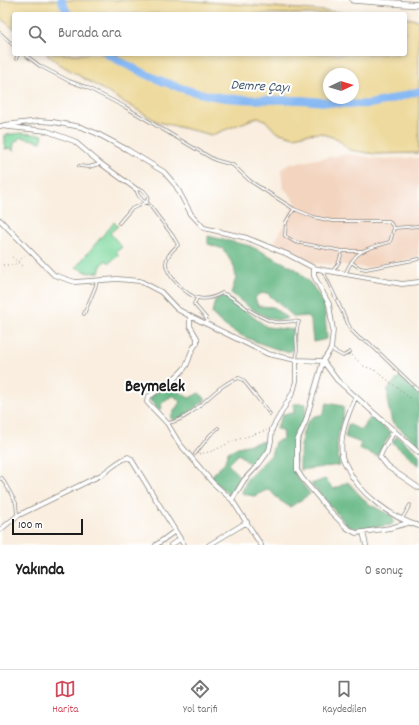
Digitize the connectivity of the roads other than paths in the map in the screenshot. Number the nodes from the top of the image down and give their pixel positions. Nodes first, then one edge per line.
1 (353, 0) edge
2 (419, 5) edge
3 (0, 33) edge
4 (12, 44) edge
5 (17, 56) edge
6 (27, 56) edge
7 (16, 59) dead end
8 (2, 126) edge
9 (100, 163) junction
10 (79, 166) dead end
11 (136, 189) junction
12 (147, 202) junction
13 (294, 209) junction
14 (0, 220) edge
15 (119, 223) dead end
16 (419, 226) edge
17 (394, 228) junction
18 (342, 251) junction
19 (361, 251) junction
20 (419, 259) edge
21 (351, 262) junction
22 (314, 268) junction
23 (323, 270) junction
24 (333, 272) junction
25 (345, 274) junction
26 (97, 280) junction
27 (419, 282) edge
28 (197, 298) junction
29 (84, 314) dead end
30 (190, 316) junction
31 (208, 325) junction
32 (331, 349) junction
33 (350, 352) road end
34 (296, 360) junction
35 (322, 361) junction
36 (419, 390) edge
37 (356, 396) junction
38 (270, 414) dead end
39 (167, 423) junction
40 (218, 428) dead end
41 (394, 430) junction
42 (419, 453) edge
43 (195, 454) road end
44 (0, 479) edge
45 (419, 488) edge
46 (232, 500) junction
47 (410, 505) dead end
48 (17, 516) junction
49 (402, 519) junction
50 (247, 522) junction
51 (408, 523) junction
52 (419, 526) edge
53 (1, 527) edge
54 (175, 531) junction
55 (363, 532) junction
56 (180, 539) junction
57 (156, 545) edge
58 (171, 545) edge
59 (184, 545) edge
60 (209, 545) edge
61 (261, 545) edge
62 (366, 545) edge

1 - 2 street
3 - 4 lane
5 - 7 lane
6 - 13 lane
8 - 9 street
8 - 22 street
9 - 10 lane
9 - 11 street
11 - 12 lane
11 - 12 lane
12 - 15 lane
12 - 28 lane
13 - 17 lane
13 - 18 lane
14 - 26 street
16 - 17 lane
17 - 19 lane
18 - 19 lane
18 - 24 lane
19 - 21 lane
20 - 21 lane
21 - 25 lane
22 - 23 street
22 - 32 street
23 - 24 street
23 - 36 lane
24 - 25 street
25 - 27 street
26 - 29 lane
26 - 30 street
28 - 31 lane
28 - 34 lane
30 - 31 street
30 - 39 street
31 - 34 street
32 - 33 lane
32 - 35 street
34 - 35 street
34 - 46 street
35 - 37 street
35 - 55 street
37 - 41 street
37 - 49 street
38 - 39 lane
39 - 46 street
40 - 43 lane
41 - 42 street
41 - 45 street
44 - 48 lane
46 - 50 street
47 - 49 lane
48 - 53 street
48 - 54 street
49 - 51 street
50 - 60 street
50 - 61 street
51 - 52 street
51 - 55 street
54 - 56 street
54 - 57 street
55 - 62 street
56 - 58 street
56 - 59 street

